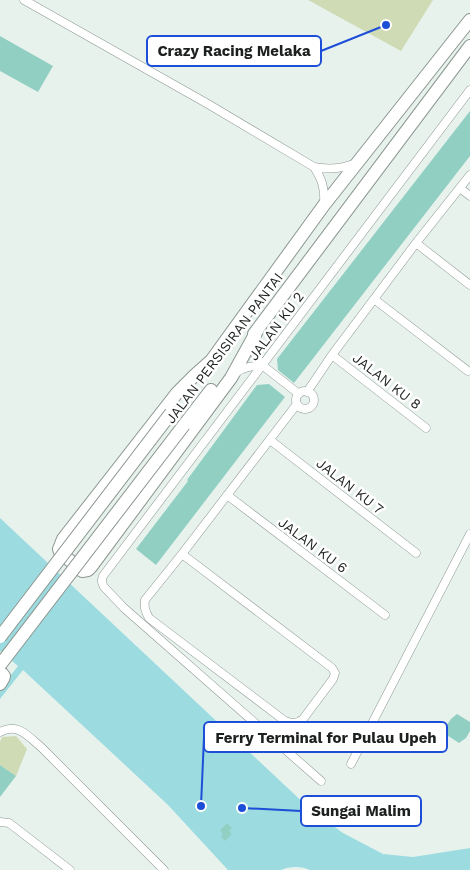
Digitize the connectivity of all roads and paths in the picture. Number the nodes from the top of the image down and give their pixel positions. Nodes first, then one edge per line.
1 (24, 0) edge
2 (470, 20) edge
3 (470, 46) edge
4 (470, 90) edge
5 (355, 164) junction
6 (314, 167) junction
7 (470, 175) edge
8 (460, 188) junction
9 (470, 196) edge
10 (324, 205) junction
11 (416, 243) junction
12 (470, 285) edge
13 (374, 299) junction
14 (258, 329) junction
15 (332, 355) junction
16 (213, 359) junction
17 (262, 365) junction
18 (468, 371) dead end
19 (231, 378) junction
20 (307, 392) junction
21 (298, 394) junction
22 (297, 404) junction
23 (426, 428) dead end
24 (270, 440) junction
25 (227, 496) junction
26 (470, 534) edge
27 (416, 553) dead end
28 (182, 554) junction
29 (385, 615) dead end
30 (0, 637) edge
31 (0, 665) edge
32 (0, 671) edge
33 (0, 684) edge
34 (0, 732) edge
35 (351, 764) dead end
36 (321, 781) dead end
37 (0, 822) edge
38 (70, 870) edge
39 (164, 870) edge

1 - 6 street
2 - 5 main road, JALAN PERSISIRAN PANTAI
3 - 14 main road, JALAN PERSISIRAN PANTAI
4 - 17 street, JALAN KU 2
5 - 6 street
5 - 10 main road, JALAN PERSISIRAN PANTAI
6 - 10 street
7 - 8 street
8 - 9 street
8 - 11 street
10 - 16 main road, JALAN PERSISIRAN PANTAI
11 - 12 street
11 - 13 street
13 - 15 street
13 - 18 street
14 - 17 street
14 - 19 main road
14 - 31 main road, JALAN PERSISIRAN PANTAI, bridge
15 - 20 street
15 - 23 street, JALAN KU 8
16 - 19 main road
16 - 30 main road, JALAN PERSISIRAN PANTAI, bridge
17 - 19 street
17 - 21 street
17 - 36 street, JALAN KU 2
20 - 21 street
20 - 22 street
21 - 22 street
22 - 24 street
24 - 25 street
24 - 27 street, JALAN KU 7
25 - 28 street
25 - 29 street, JALAN KU 6
26 - 35 street
28 - 28 street
32 - 33 main road
34 - 39 street
37 - 38 street

